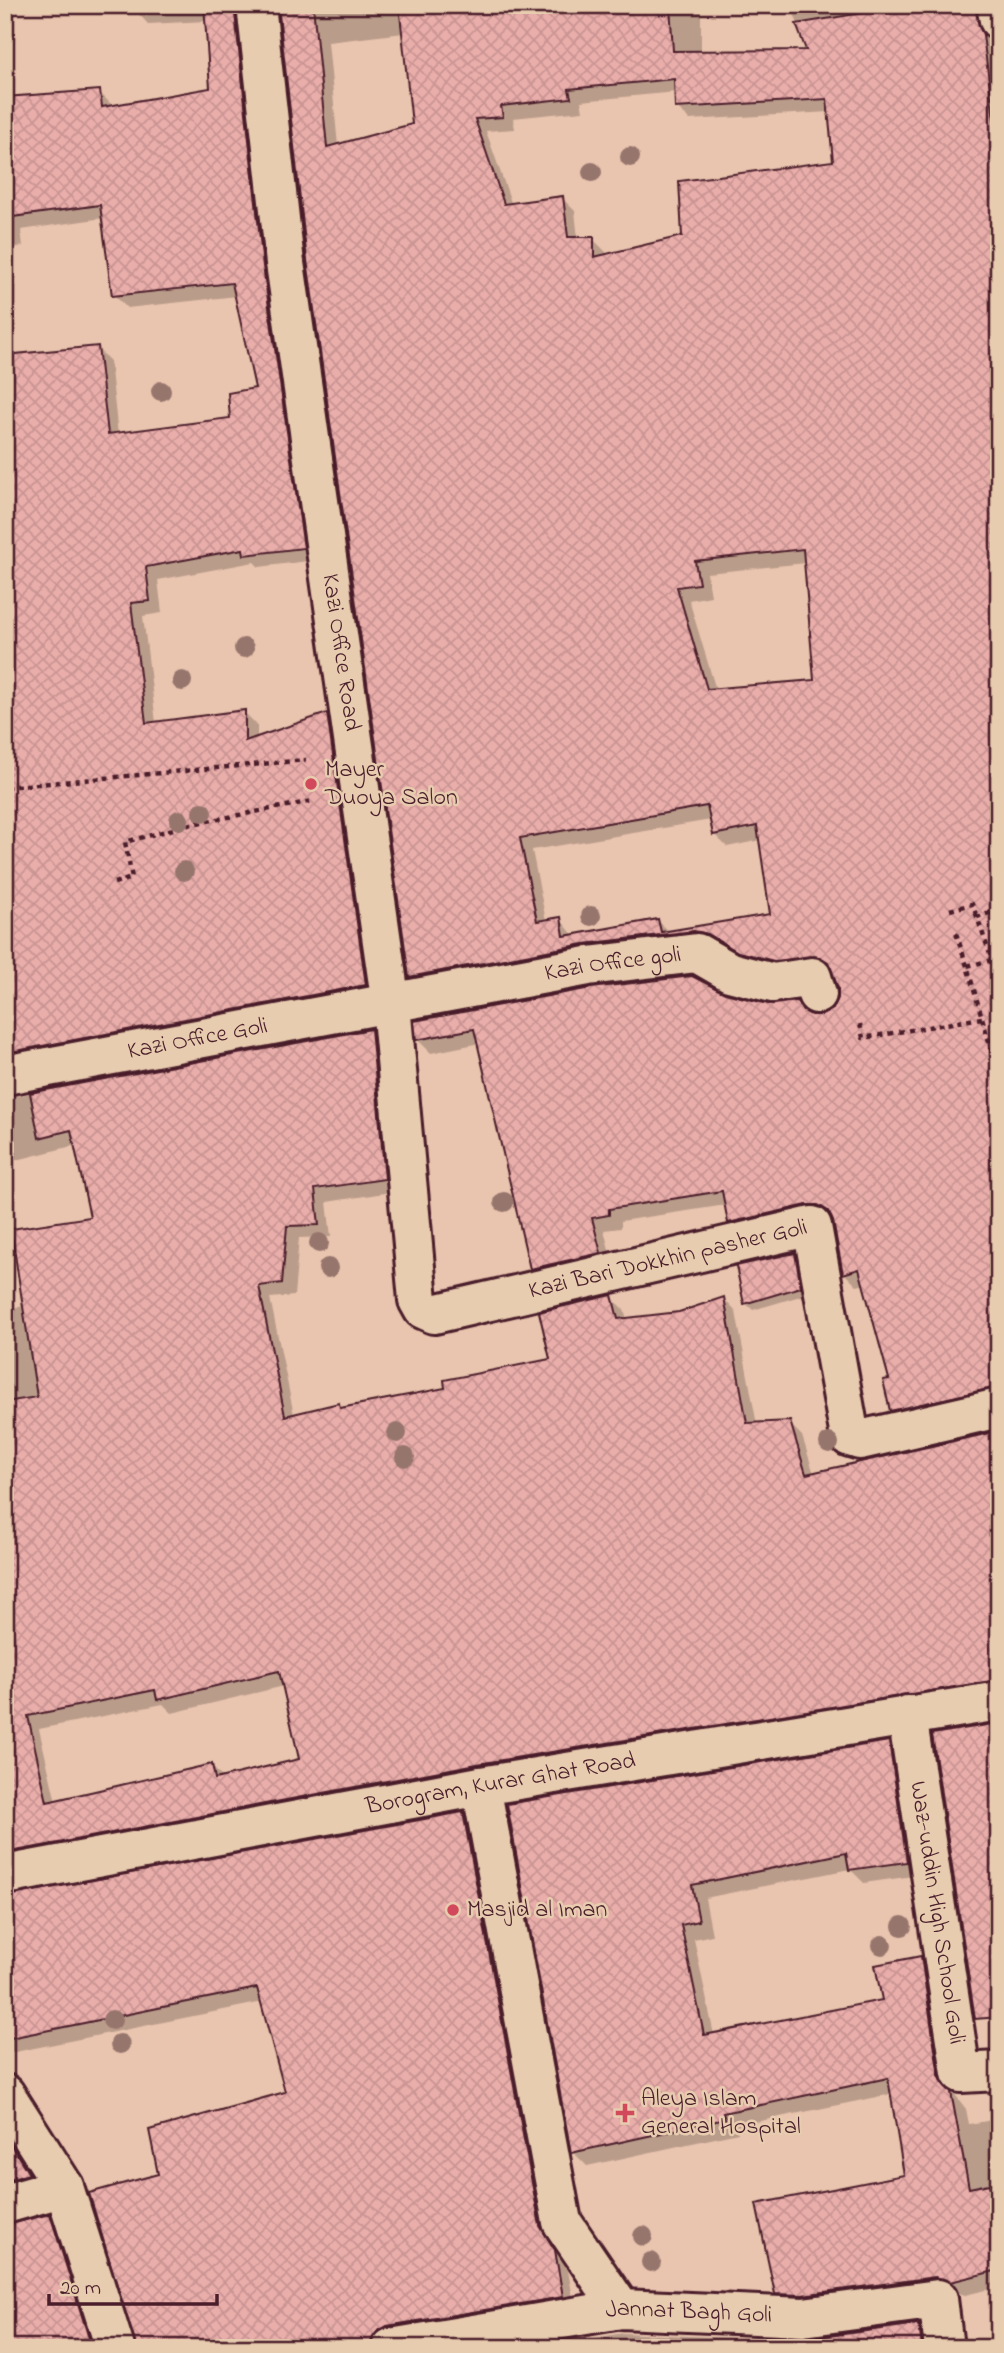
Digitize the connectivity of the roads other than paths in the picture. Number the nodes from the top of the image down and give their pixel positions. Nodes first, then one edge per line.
1 (256, 5) edge
2 (996, 5) edge
3 (999, 20) edge
4 (817, 994) dead end
5 (391, 1005) junction
6 (5, 1075) edge
7 (418, 1300) joint
8 (999, 1408) edge
9 (999, 1701) edge
10 (907, 1715) junction
11 (481, 1786) junction
12 (5, 1875) edge
13 (999, 2071) edge
14 (5, 2094) edge
15 (64, 2187) junction
16 (5, 2204) edge
17 (621, 2309) junction
18 (115, 2348) edge
19 (391, 2348) edge
20 (944, 2348) edge

1 - 5 street, Kazi Office Road
2 - 3 street
4 - 5 street, Kazi Office goli
5 - 6 street, Kazi Office Goli
5 - 7 street, Kazi Office Road
7 - 8 street, Kazi Bari Dokkhin pasher Goli
9 - 10 street, Borogram, Kurar Ghat Road
10 - 11 street, Borogram, Kurar Ghat Road
10 - 13 street, Waz-uddin High School Goli
11 - 12 street, Borogram, Kurar Ghat Road
11 - 17 street
14 - 15 street
15 - 16 street
15 - 18 street
17 - 19 street, Jannat Bagh Goli
17 - 20 street, Jannat Bagh Goli

